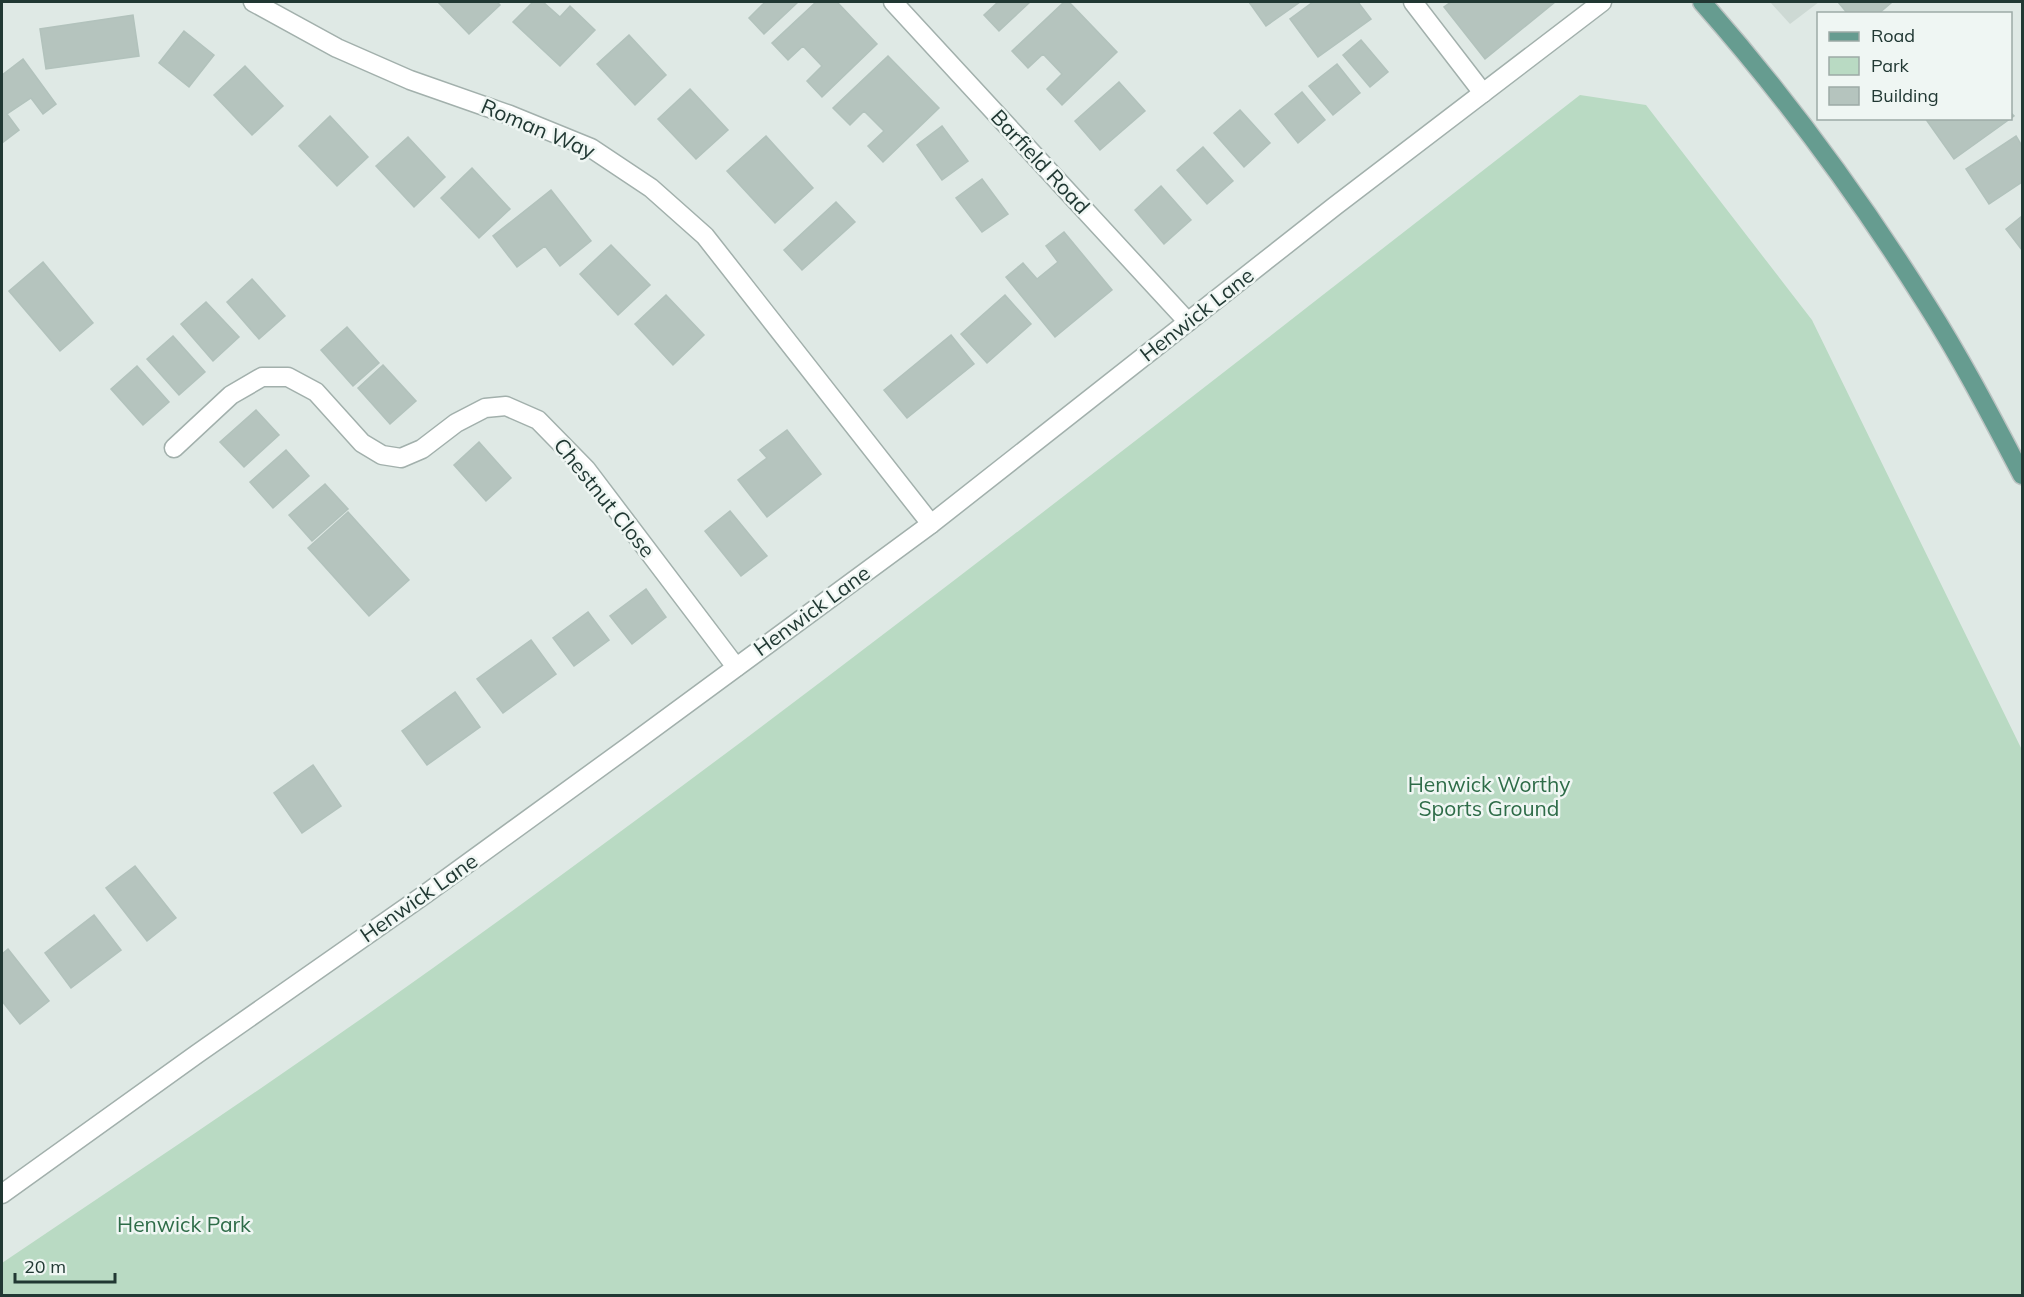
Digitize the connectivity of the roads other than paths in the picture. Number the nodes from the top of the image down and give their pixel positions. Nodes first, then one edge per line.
1 (253, 2) edge
2 (893, 2) edge
3 (1413, 2) edge
4 (1602, 2) edge
5 (1702, 2) edge
6 (1483, 93) junction
7 (1188, 322) junction
8 (174, 448) dead end
9 (2022, 476) edge
10 (931, 524) junction
11 (736, 667) junction
12 (2, 1194) edge

1 - 10 street, Roman Way
2 - 7 street, Barfield Road
3 - 6 street
4 - 6 street, Henwick Lane
5 - 9 main road
6 - 7 street, Henwick Lane
7 - 10 street, Henwick Lane
8 - 11 street, Chestnut Close
10 - 11 street, Henwick Lane
11 - 12 street, Henwick Lane

